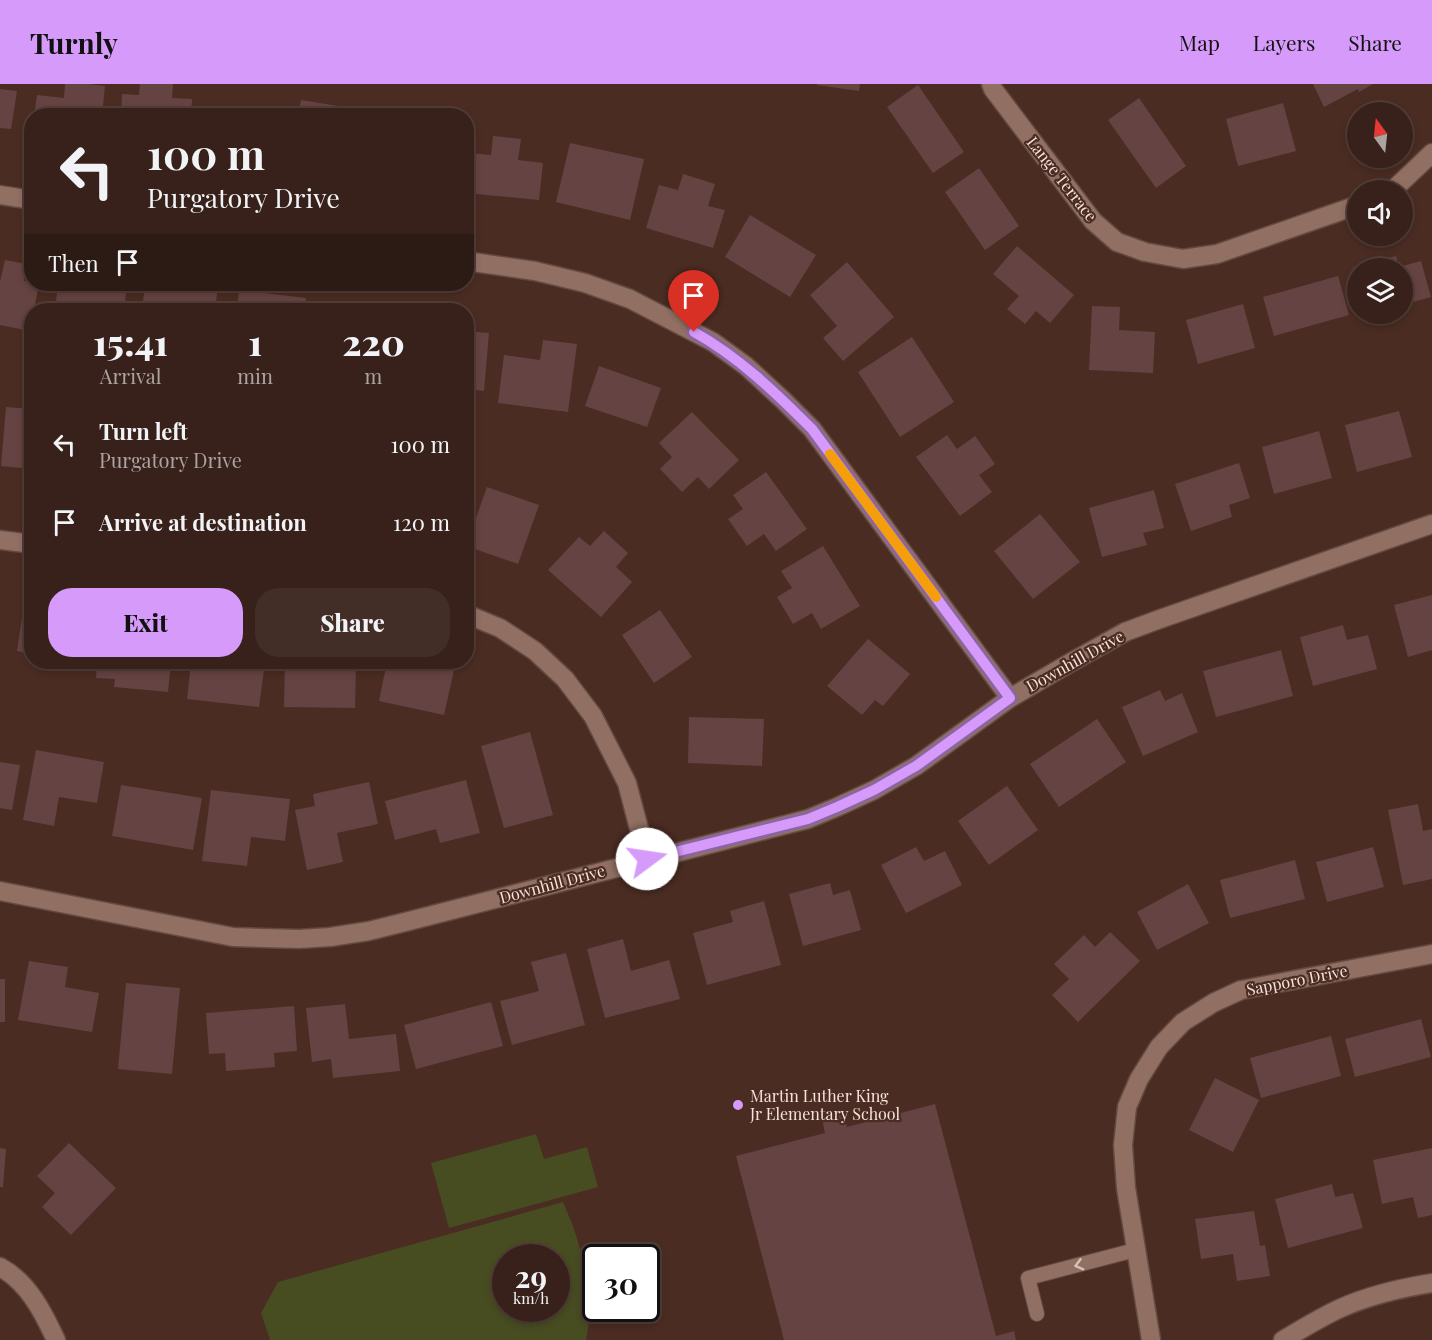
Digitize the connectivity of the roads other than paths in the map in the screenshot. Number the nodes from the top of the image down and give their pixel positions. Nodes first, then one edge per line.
1 (990, 84) edge
2 (1432, 153) edge
3 (1404, 180) edge
4 (0, 195) edge
5 (24, 199) edge
6 (1347, 209) edge
7 (474, 262) edge
8 (1432, 524) edge
9 (0, 540) edge
10 (24, 543) edge
11 (474, 617) edge
12 (1010, 698) junction
13 (647, 859) junction
14 (0, 891) edge
15 (1432, 954) edge
16 (1135, 1250) junction
17 (0, 1267) edge
18 (1432, 1283) edge
19 (1037, 1314) dead end
20 (56, 1340) edge
21 (1151, 1340) edge
22 (1283, 1340) edge

1 - 6 street, Lange Terrace
2 - 3 street
4 - 5 street
7 - 12 street
8 - 12 street, Downhill Drive
9 - 10 street
11 - 13 street
12 - 13 street, Downhill Drive
13 - 14 street, Downhill Drive
15 - 16 street, Sapporo Drive
16 -> 19 lane
16 - 21 street, Sapporo Drive
17 - 20 street
18 - 22 street

